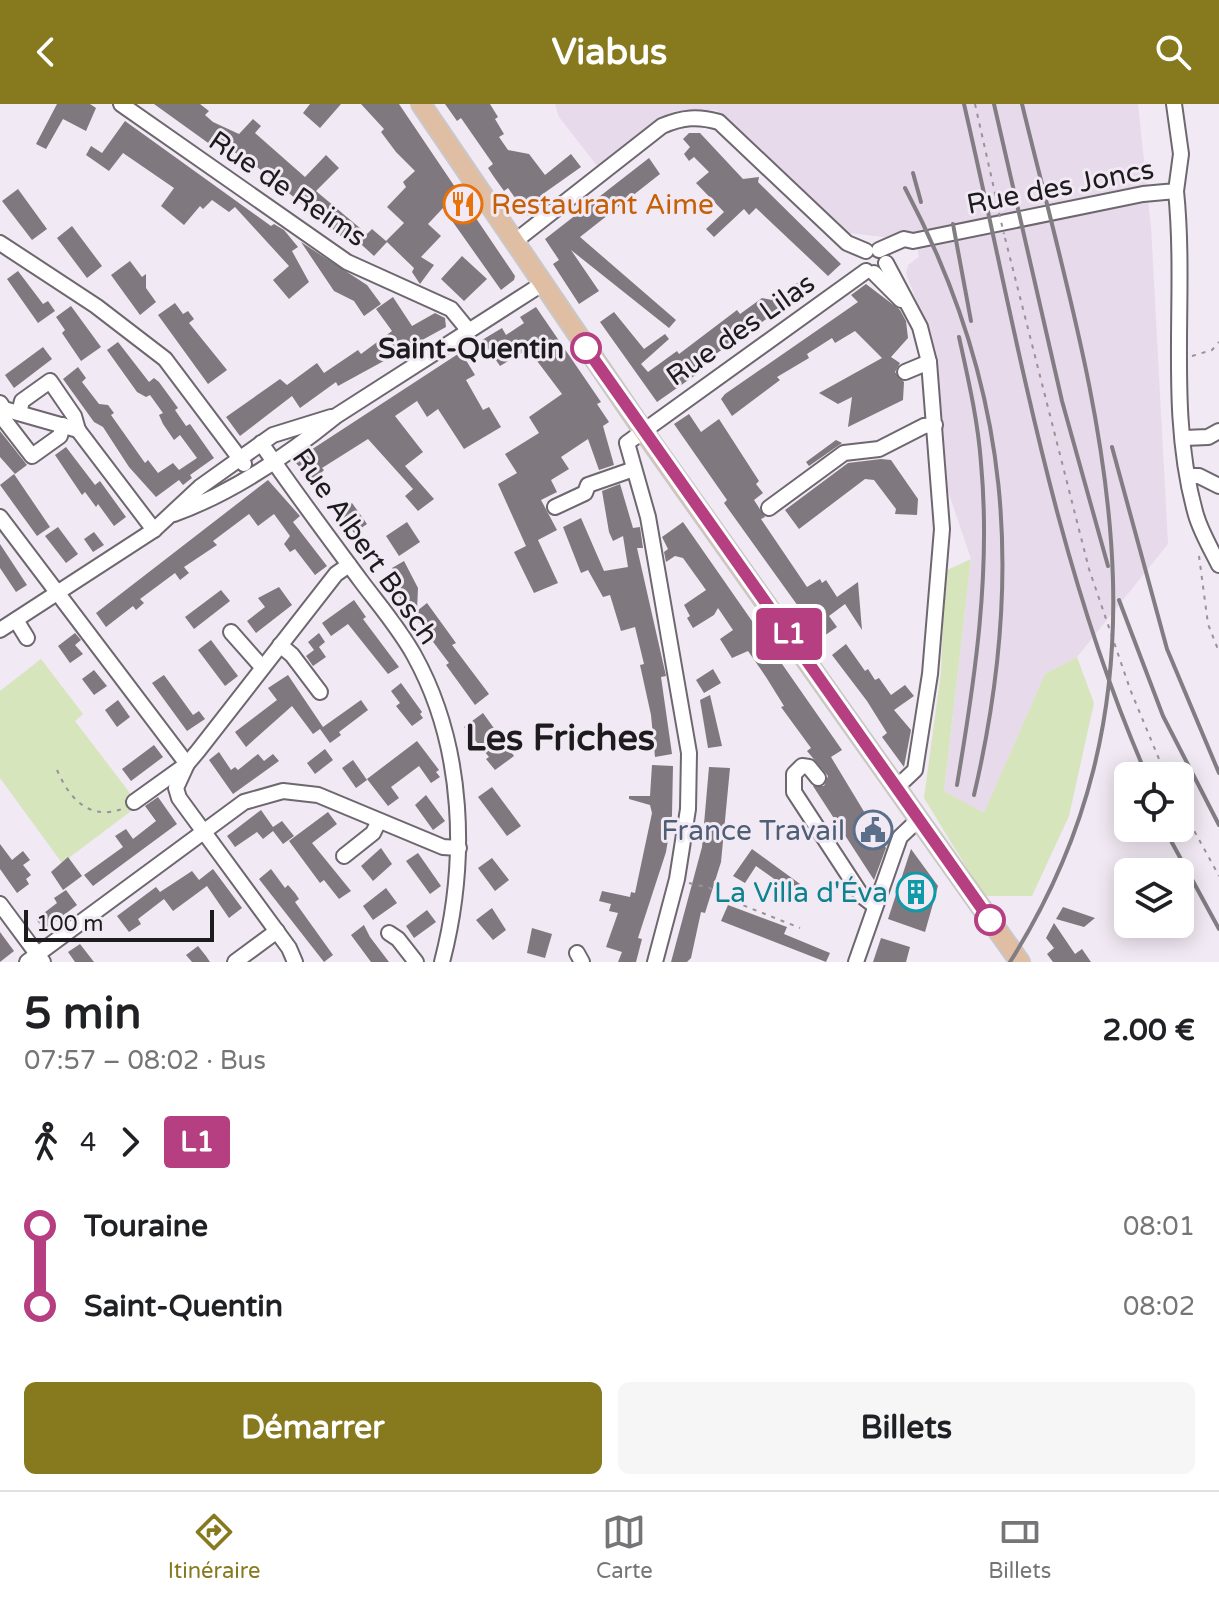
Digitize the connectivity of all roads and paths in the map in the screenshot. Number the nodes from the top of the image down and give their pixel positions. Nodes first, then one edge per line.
1 (121, 104) edge
2 (421, 104) edge
3 (975, 104) edge
4 (1174, 104) edge
5 (1176, 191) junction
6 (514, 242) junction
7 (0, 243) edge
8 (876, 261) junction
9 (542, 284) junction
10 (469, 331) junction
11 (1219, 342) edge
12 (1179, 357) junction
13 (929, 362) junction
14 (905, 372) dead end
15 (8, 408) edge
16 (336, 416) junction
17 (935, 425) junction
18 (70, 428) junction
19 (642, 429) junction
20 (1219, 431) edge
21 (1184, 438) junction
22 (261, 443) junction
23 (240, 458) junction
24 (273, 460) junction
25 (634, 469) junction
26 (252, 474) junction
27 (1188, 476) junction
28 (1219, 486) edge
29 (555, 507) dead end
30 (769, 508) dead end
31 (174, 514) junction
32 (0, 517) edge
33 (154, 530) junction
34 (1198, 544) dead end
35 (349, 565) junction
36 (1219, 565) edge
37 (61, 594) junction
38 (16, 620) junction
39 (0, 630) edge
40 (231, 632) dead end
41 (27, 638) dead end
42 (280, 645) junction
43 (1219, 652) edge
44 (262, 667) junction
45 (320, 692) dead end
46 (1160, 762) edge
47 (187, 764) junction
48 (57, 770) dead end
49 (818, 778) dead end
50 (897, 787) junction
51 (134, 802) joint
52 (919, 819) junction
53 (379, 821) junction
54 (203, 830) junction
55 (1194, 830) edge
56 (459, 848) junction
57 (344, 856) dead end
58 (1219, 876) edge
59 (677, 879) junction
60 (0, 904) edge
61 (875, 906) junction
62 (800, 928) dead end
63 (277, 931) junction
64 (389, 933) dead end
65 (36, 959) edge
66 (235, 962) edge
67 (295, 962) edge
68 (416, 962) edge
69 (442, 962) edge
70 (655, 962) edge
71 (856, 962) edge
72 (1020, 962) edge

1 - 10 street, Rue de Reims
2 - 6 main road
3 - 46 path, bridge
4 - 5 street, Rue des Joncs
5 - 8 street, Rue des Joncs
5 - 12 street
6 - 8 street
6 - 9 main road
7 - 23 street
8 - 13 street
8 - 19 street, Rue des Lilas
9 - 10 street
9 - 19 main road
10 - 16 street
11 - 12 path
12 - 21 street
13 - 14 street
13 - 17 street
15 - 18 street
15 - 18 street
15 - 18 street
16 - 22 street
16 - 24 street
17 - 30 street
17 - 50 street
18 - 33 street
19 - 25 street
19 - 50 main road
20 - 21 street
21 - 27 street
22 - 23 street
22 - 24 street, Rue Albert Bosch
23 - 26 street
23 - 31 street
24 - 26 street
24 - 35 street, Rue Albert Bosch
25 - 29 street
25 - 59 street
26 - 31 street
27 - 28 street
27 - 36 street
31 - 33 street
32 - 37 street
33 - 37 street
34 - 43 path
35 - 42 street
35 - 56 street, Rue Albert Bosch
37 - 38 street
37 - 47 street
38 - 39 street
38 - 41 street
40 - 44 street
42 - 44 street
42 - 45 street
44 - 47 street
47 - 51 street
47 - 54 street
48 - 51 path
49 - 61 street
50 - 52 main road
52 - 61 street
52 - 72 main road
53 - 54 street
53 - 56 street
53 - 57 street
54 - 63 street
54 - 65 street
55 - 58 path
56 - 69 street, Rue Albert Bosch
59 - 62 path
59 - 70 street
60 - 65 street
61 - 71 street
63 - 66 street
63 - 67 street
64 - 68 street

